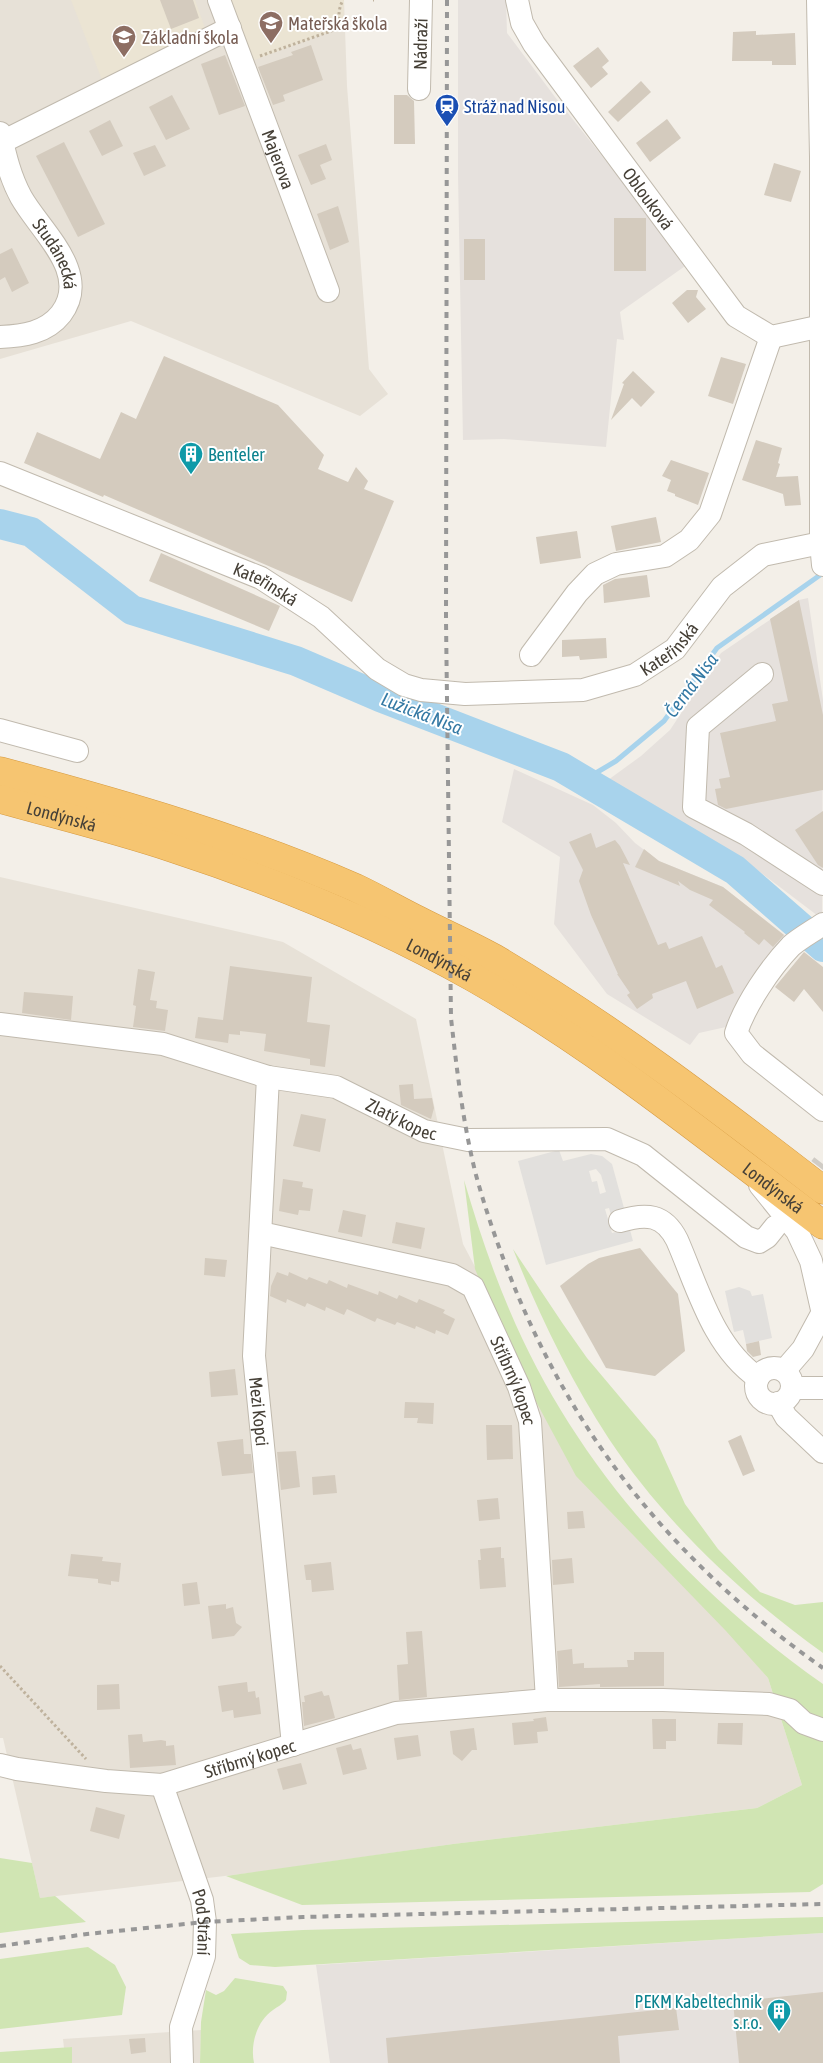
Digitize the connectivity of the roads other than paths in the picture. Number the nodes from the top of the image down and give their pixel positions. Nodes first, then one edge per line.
1 (219, 0) edge
2 (421, 0) edge
3 (517, 0) edge
4 (818, 0) edge
5 (230, 28) junction
6 (419, 89) dead end
7 (1, 137) edge
8 (328, 291) dead end
9 (822, 326) edge
10 (771, 337) junction
11 (0, 338) edge
12 (0, 473) edge
13 (822, 554) edge
14 (530, 655) dead end
15 (762, 674) dead end
16 (0, 730) edge
17 (76, 751) dead end
18 (0, 771) edge
19 (0, 799) edge
20 (823, 884) edge
21 (823, 924) edge
22 (0, 1024) edge
23 (268, 1077) junction
24 (823, 1110) edge
25 (745, 1167) junction
26 (823, 1190) edge
27 (620, 1221) dead end
28 (823, 1225) edge
29 (775, 1227) dead end
30 (260, 1232) junction
31 (823, 1312) edge
32 (758, 1378) junction
33 (785, 1388) junction
34 (823, 1388) edge
35 (823, 1452) edge
36 (547, 1700) junction
37 (823, 1730) edge
38 (293, 1745) junction
39 (0, 1765) edge
40 (162, 1785) junction
41 (182, 2063) edge

1 - 5 street, Majerova
2 - 6 street, Nádraží
3 - 10 street, Oblouková
4 - 9 street, Kateřinská
5 - 7 street
5 - 8 street, Majerova
7 - 11 street, Studánecká
9 - 10 street
9 - 13 street, Kateřinská
10 - 14 street
12 - 13 street, Kateřinská
15 - 20 street
16 - 17 street
18 - 26 highway, Londýnská
19 - 25 highway, Londýnská
21 - 24 street
22 - 23 street, Zlatý kopec
23 - 29 street, Zlatý kopec
23 - 30 street, Mezi Kopci
25 - 28 highway, Londýnská
25 - 31 street
27 - 32 street
30 - 36 street, Stříbrný kopec
30 - 38 street, Mezi Kopci
31 - 33 street
32 - 33 street
32 - 33 street
33 - 34 street
33 - 35 street
36 - 37 street, Stříbrný kopec
36 - 38 street, Stříbrný kopec
38 - 40 street, Stříbrný kopec
39 - 40 street, Stříbrný kopec
40 - 41 street, Pod Strání

